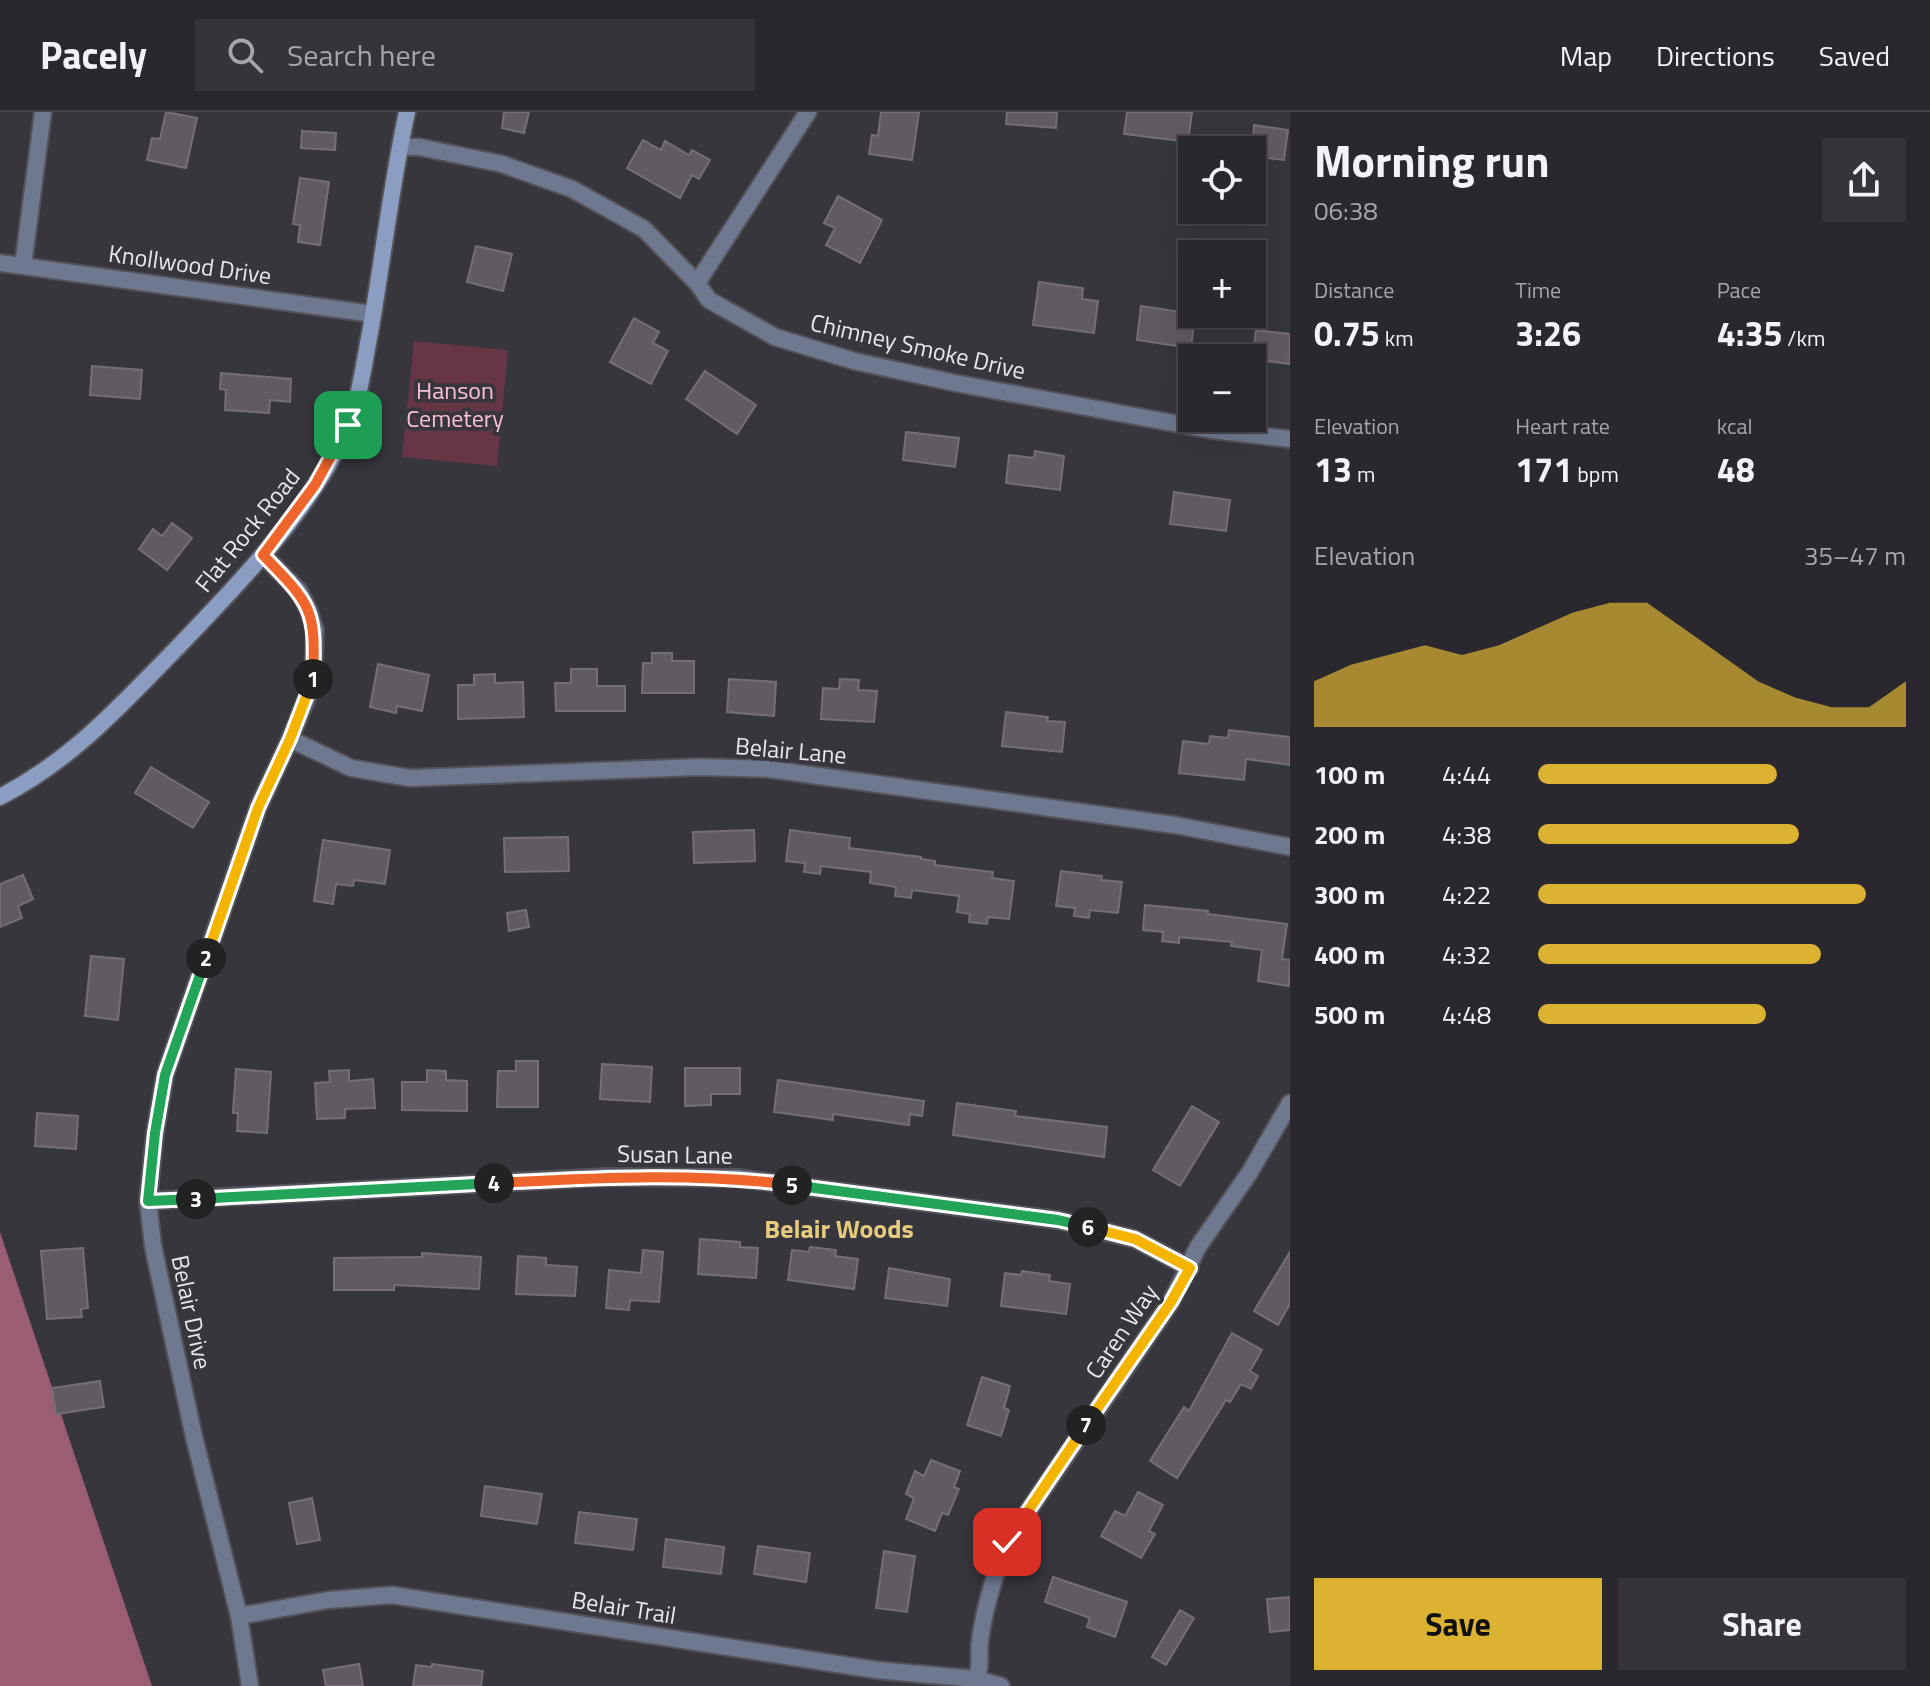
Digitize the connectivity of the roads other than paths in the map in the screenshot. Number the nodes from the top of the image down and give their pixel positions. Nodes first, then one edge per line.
1 (43, 112) edge
2 (407, 112) edge
3 (808, 112) edge
4 (401, 142) junction
5 (0, 263) edge
6 (23, 266) junction
7 (697, 283) junction
8 (373, 314) junction
9 (1290, 439) edge
10 (263, 555) junction
11 (290, 739) junction
12 (0, 797) edge
13 (1290, 847) edge
14 (1290, 1103) edge
15 (148, 1201) junction
16 (1190, 1268) junction
17 (239, 1616) junction
18 (976, 1679) junction
19 (250, 1686) edge
20 (1001, 1686) edge

1 - 6 street
2 - 4 street, Flat Rock Road
3 - 7 street
4 - 7 street, Chimney Smoke Drive
4 - 8 street, Flat Rock Road
5 - 6 street, Knollwood Drive
6 - 8 street, Knollwood Drive
7 - 9 street, Chimney Smoke Drive
8 - 10 street, Flat Rock Road
10 - 11 street, Belair Drive
10 - 12 street, Flat Rock Road
11 - 13 street, Belair Lane
11 - 15 street, Belair Drive
14 - 16 street, Caren Way
15 - 16 street, Susan Lane
15 - 17 street, Belair Drive
16 - 18 street, Caren Way
17 - 18 street, Belair Trail
17 - 19 street, Belair Drive
18 - 20 street, Belair Trail

